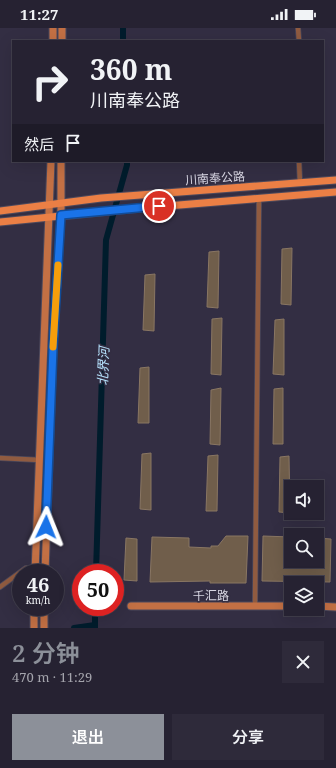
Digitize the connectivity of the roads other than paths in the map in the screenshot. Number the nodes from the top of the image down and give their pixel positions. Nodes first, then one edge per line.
1 (53, 28) edge
2 (62, 28) edge
3 (298, 28) edge
4 (53, 40) edge
5 (62, 40) edge
6 (299, 40) edge
7 (51, 162) edge
8 (61, 162) edge
9 (299, 162) edge
10 (336, 180) edge
11 (300, 183) junction
12 (336, 192) edge
13 (259, 198) junction
14 (61, 204) junction
15 (49, 205) junction
16 (0, 211) edge
17 (61, 215) junction
18 (48, 216) junction
19 (0, 222) edge
20 (0, 458) edge
21 (40, 460) junction
22 (35, 564) edge
23 (45, 564) edge
24 (12, 578) edge
25 (0, 587) edge
26 (131, 606) dead end
27 (255, 606) junction
28 (284, 606) edge
29 (324, 606) edge
30 (336, 607) edge
31 (34, 616) edge
32 (44, 616) edge
33 (34, 628) edge
34 (44, 628) edge

1 - 4 main road
2 - 5 main road
3 - 6 street
7 - 15 main road
8 - 14 main road
9 - 11 street
10 - 11 main road, 川南奉公路
11 - 14 main road, 川南奉公路
12 - 13 main road, 川南奉公路
13 - 17 main road, 川南奉公路
13 - 27 street
14 - 15 main road, 川南奉公路
14 - 17 main road
15 - 16 main road, 川南奉公路
15 - 18 main road
17 - 18 main road, 川南奉公路
17 - 23 main road
18 - 19 main road, 川南奉公路
18 - 21 main road
20 - 21 street
21 - 22 main road
24 - 25 street
26 - 27 main road, 千汇路
27 - 28 main road, 千汇路
29 - 30 main road
31 - 33 main road
32 - 34 main road

